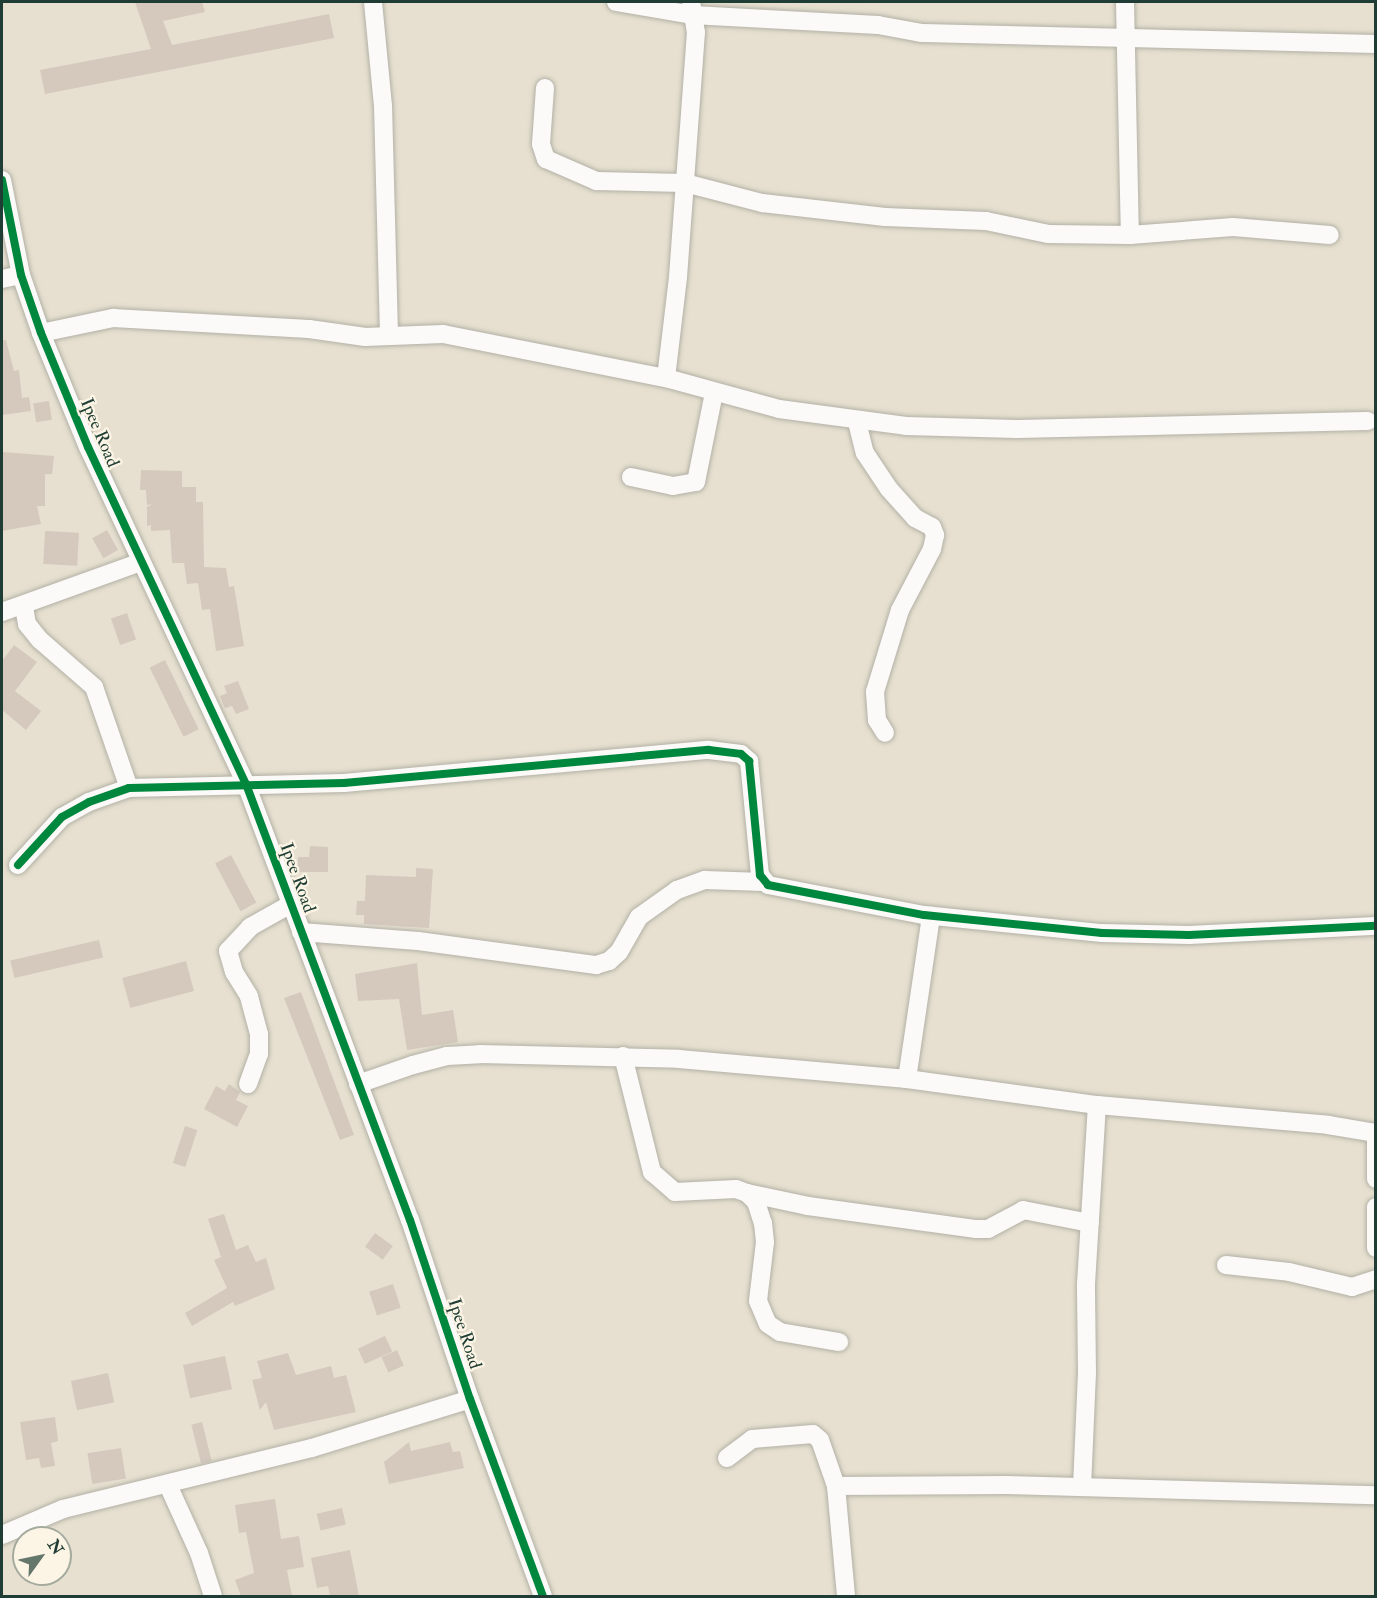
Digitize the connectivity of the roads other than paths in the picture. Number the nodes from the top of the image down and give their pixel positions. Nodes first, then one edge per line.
1 (374, 2) edge
2 (616, 2) edge
3 (1125, 2) edge
4 (692, 8) edge
5 (1126, 37) junction
6 (1376, 44) edge
7 (545, 88) dead end
8 (2, 180) edge
9 (685, 183) junction
10 (1130, 235) junction
11 (1330, 235) dead end
12 (21, 275) junction
13 (2, 279) edge
14 (41, 333) junction
15 (389, 336) junction
16 (666, 378) junction
17 (714, 393) junction
18 (1368, 421) dead end
19 (857, 422) junction
20 (631, 477) dead end
21 (141, 562) junction
22 (24, 607) junction
23 (2, 612) edge
24 (885, 733) dead end
25 (246, 784) junction
26 (129, 788) junction
27 (18, 866) dead end
28 (763, 882) junction
29 (291, 904) junction
30 (931, 916) junction
31 (1376, 926) edge
32 (301, 932) junction
33 (623, 1056) junction
34 (907, 1079) junction
35 (248, 1084) dead end
36 (358, 1084) junction
37 (1097, 1105) junction
38 (1376, 1179) edge
39 (747, 1193) junction
40 (1376, 1207) edge
41 (1090, 1223) junction
42 (1376, 1248) edge
43 (1226, 1265) dead end
44 (1376, 1279) edge
45 (839, 1342) dead end
46 (470, 1400) junction
47 (727, 1458) dead end
48 (168, 1485) junction
49 (836, 1486) junction
50 (1082, 1487) junction
51 (1376, 1495) edge
52 (2, 1535) edge
53 (213, 1596) edge
54 (543, 1596) edge
55 (846, 1596) edge

1 - 15 street
2 - 4 street
3 - 5 street
4 - 5 street
4 - 9 street
5 - 6 street
5 - 10 street
7 - 9 street
8 - 12 street, Ipee Road
9 - 10 street
9 - 16 street
10 - 11 street
12 - 13 street
12 - 14 street, Ipee Road
14 - 15 street
14 - 21 street, Ipee Road
15 - 16 street
16 - 17 street
17 - 19 street
17 - 20 street
18 - 19 street
19 - 24 street
21 - 22 street
21 - 25 street, Ipee Road
22 - 23 street
22 - 26 street
25 - 26 street
25 - 28 street
25 - 29 street, Ipee Road
26 - 27 street
28 - 30 street
28 - 32 street
29 - 32 street, Ipee Road
29 - 35 street
30 - 31 street
30 - 34 street
32 - 36 street, Ipee Road
33 - 34 street
33 - 36 street
33 - 39 street
34 - 37 street
36 - 46 street, Ipee Road
37 - 38 street
37 - 41 street
39 - 41 street
39 - 45 street
40 - 42 street
41 - 50 street
43 - 44 street
46 - 48 street
46 - 54 street, Ipee Road
47 - 49 street
48 - 52 street
48 - 53 street
49 - 50 street
49 - 55 street
50 - 51 street

